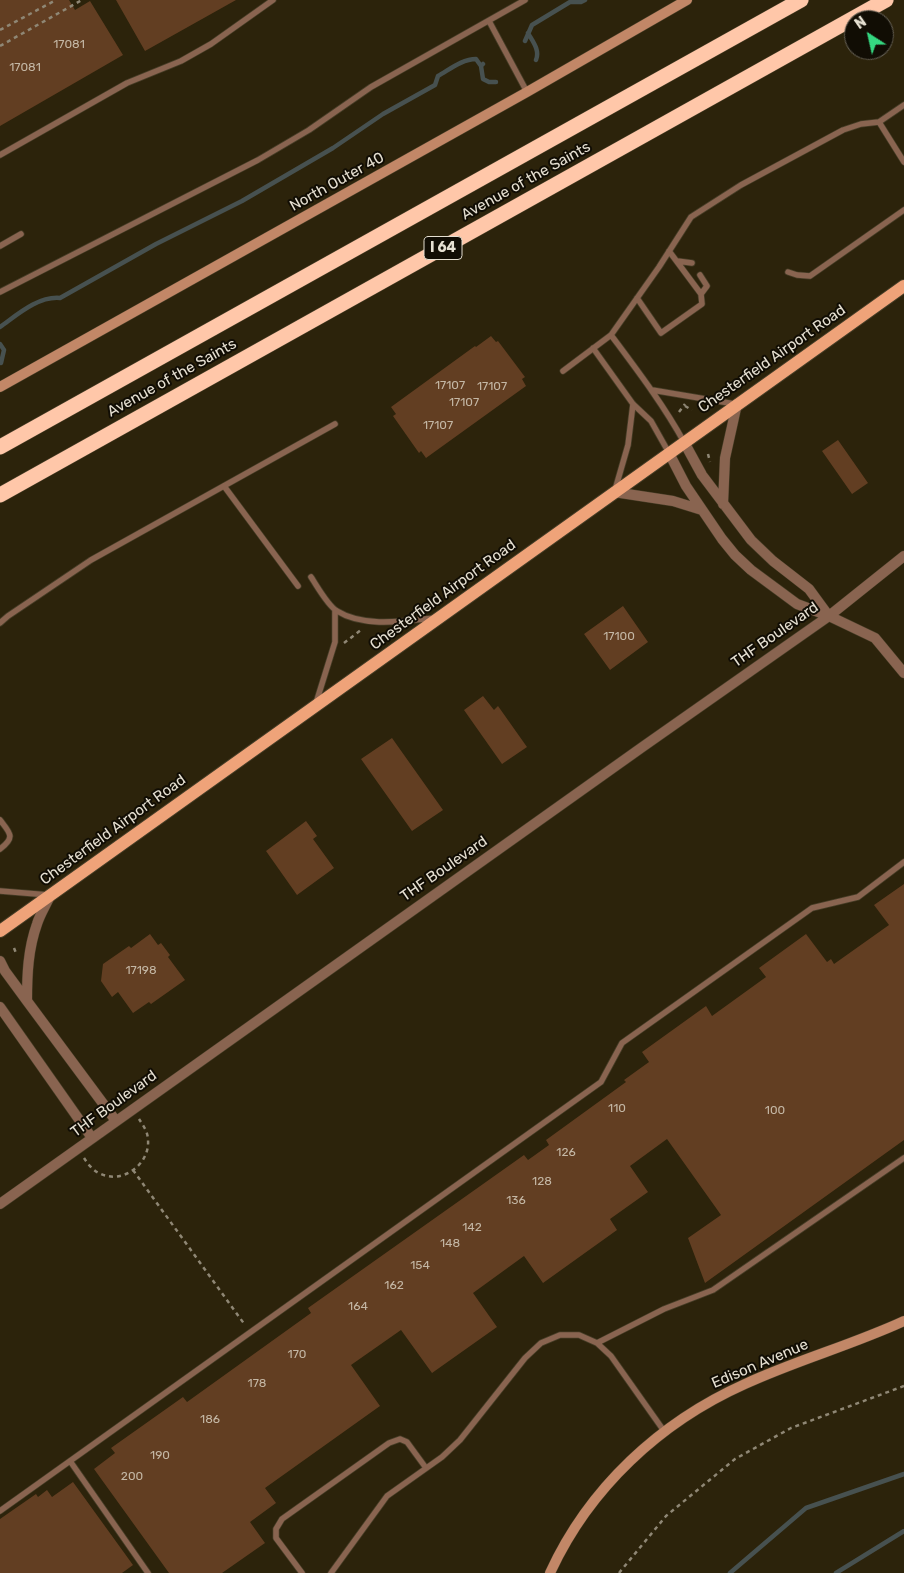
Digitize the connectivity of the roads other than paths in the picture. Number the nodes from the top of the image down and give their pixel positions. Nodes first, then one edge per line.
1 (273, 0) edge
2 (525, 0) edge
3 (687, 0) edge
4 (801, 0) edge
5 (886, 0) edge
6 (489, 21) junction
7 (527, 92) junction
8 (904, 105) edge
9 (879, 122) junction
10 (0, 156) edge
11 (904, 162) edge
12 (904, 210) edge
13 (21, 234) dead end
14 (0, 246) edge
15 (669, 251) junction
16 (678, 262) junction
17 (692, 263) dead end
18 (788, 272) dead end
19 (700, 274) dead end
20 (904, 286) edge
21 (0, 292) edge
22 (702, 294) junction
23 (637, 298) junction
24 (611, 335) junction
25 (593, 348) junction
26 (563, 370) dead end
27 (0, 387) edge
28 (652, 390) junction
29 (633, 404) junction
30 (737, 404) junction
31 (335, 424) dead end
32 (684, 442) junction
33 (0, 447) edge
34 (669, 453) junction
35 (224, 486) junction
36 (614, 492) junction
37 (0, 495) edge
38 (723, 504) junction
39 (702, 510) junction
40 (904, 556) edge
41 (311, 577) dead end
42 (298, 586) dead end
43 (335, 610) junction
44 (829, 616) junction
45 (440, 617) junction
46 (0, 624) edge
47 (904, 673) edge
48 (315, 706) junction
49 (0, 820) edge
50 (0, 849) edge
51 (904, 862) edge
52 (0, 891) edge
53 (51, 895) junction
54 (0, 931) edge
55 (0, 961) edge
56 (27, 1001) junction
57 (0, 1008) edge
58 (116, 1121) junction
59 (92, 1138) junction
60 (904, 1158) edge
61 (0, 1204) edge
62 (904, 1321) edge
63 (597, 1343) junction
64 (664, 1431) junction
65 (70, 1461) junction
66 (426, 1468) junction
67 (0, 1511) edge
68 (299, 1572) edge
69 (148, 1573) edge
70 (331, 1573) edge
71 (550, 1573) edge

1 - 10 lane
2 - 6 lane
3 - 7 street, North Outer 40
4 - 33 highway, Avenue of the Saints
5 - 37 highway, Avenue of the Saints / I 64
6 - 7 lane
6 - 21 lane
7 - 27 street, North Outer 40
8 - 9 lane
9 - 11 lane
9 - 15 lane
12 - 18 lane
13 - 14 lane
15 - 16 lane
15 - 23 lane
16 - 17 lane
16 - 22 lane
19 - 22 lane
20 - 30 main road, Chesterfield Airport Road
22 - 23 lane
23 - 24 lane
24 - 25 lane
24 - 28 lane
25 - 26 lane
25 - 29 lane
28 - 30 lane
28 - 32 lane
29 - 34 lane
29 - 36 lane
30 - 32 main road, Chesterfield Airport Road
30 - 38 street
31 - 35 lane
32 - 34 main road, Chesterfield Airport Road
32 - 38 street
34 - 36 main road, Chesterfield Airport Road
34 - 39 street
35 - 42 lane
35 - 46 lane
36 - 39 street
36 - 45 main road, Chesterfield Airport Road
38 - 44 street
39 - 44 street
40 - 44 street, THF Boulevard
41 - 43 lane
43 - 45 lane
43 - 48 lane
44 - 47 street
44 - 58 street, THF Boulevard
45 - 48 main road, Chesterfield Airport Road
48 - 53 main road, Chesterfield Airport Road
49 - 50 lane
51 - 65 lane
52 - 53 lane
53 - 54 main road, Chesterfield Airport Road
53 - 56 street
55 - 56 street
56 - 58 street
57 - 59 street
58 - 59 street, THF Boulevard
59 - 61 street, THF Boulevard
60 - 63 lane
62 - 64 street, Edison Avenue
63 - 64 lane
63 - 66 lane
64 - 71 street, Edison Avenue
65 - 67 lane
65 - 69 lane
66 - 68 lane
66 - 70 lane

